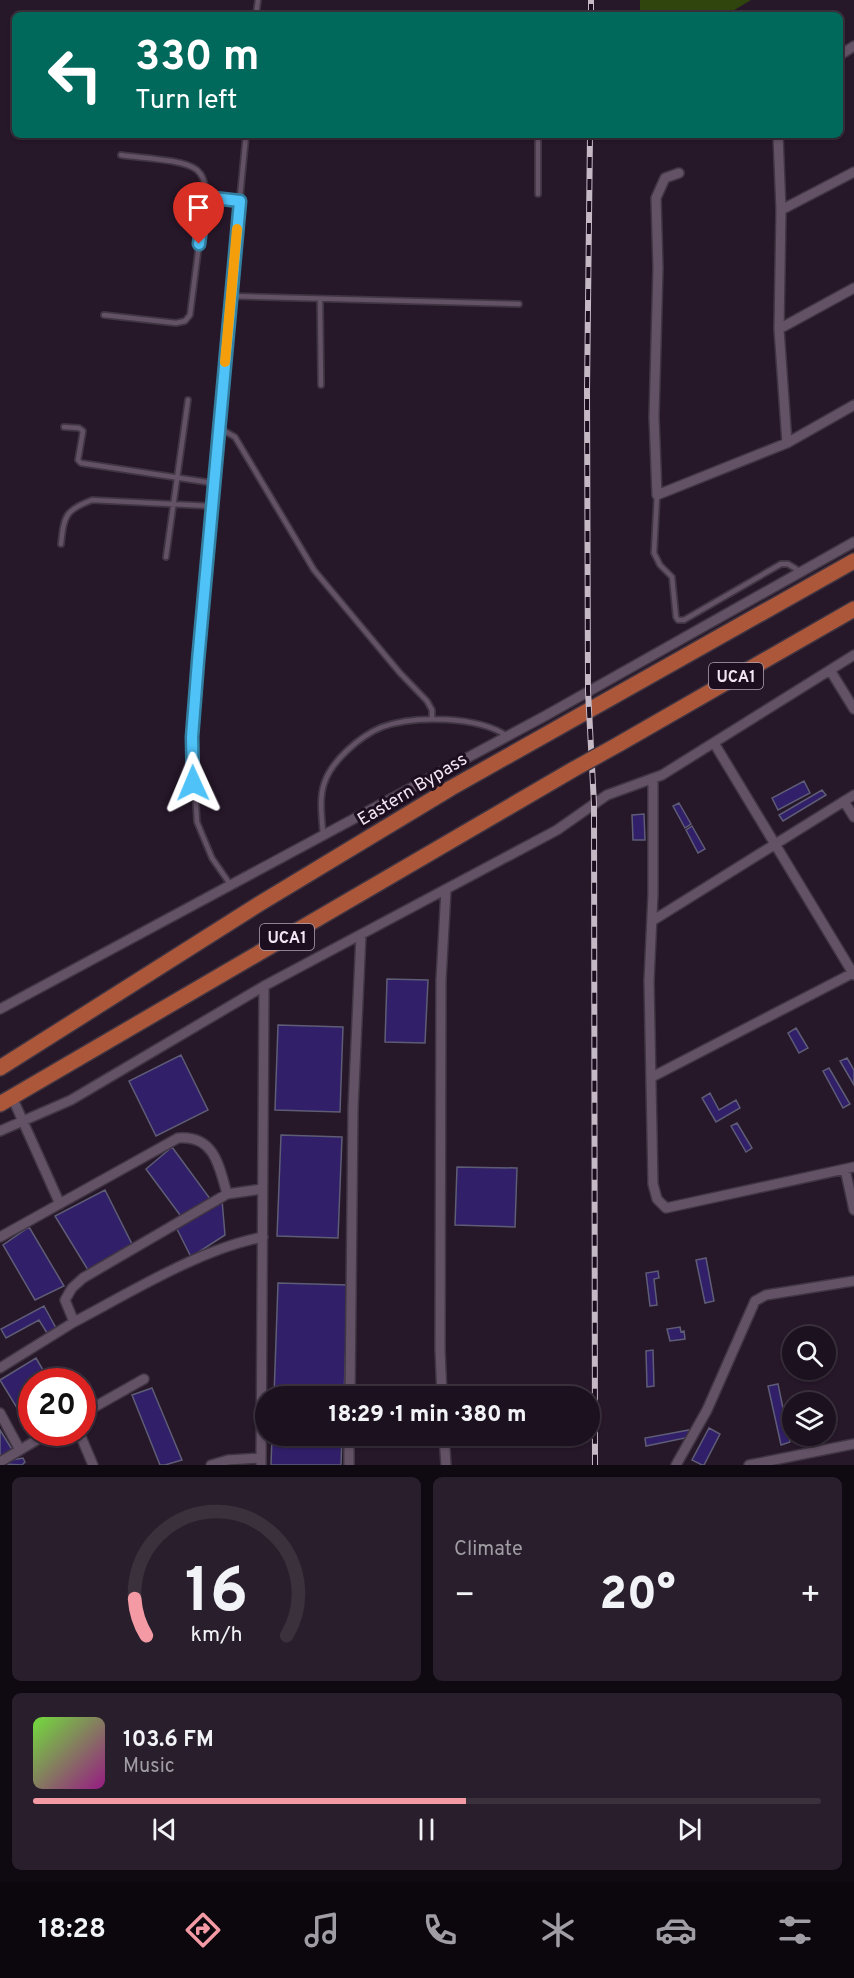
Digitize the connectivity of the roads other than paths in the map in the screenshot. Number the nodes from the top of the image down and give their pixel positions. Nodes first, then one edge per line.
1 (246, 138) edge
2 (538, 138) edge
3 (778, 138) edge
4 (121, 156) dead end
5 (854, 172) edge
6 (679, 173) dead end
7 (538, 194) dead end
8 (205, 197) junction
9 (240, 201) junction
10 (781, 210) junction
11 (854, 288) edge
12 (231, 296) junction
13 (320, 298) junction
14 (519, 304) dead end
15 (104, 315) dead end
16 (779, 329) junction
17 (321, 385) dead end
18 (188, 400) dead end
19 (854, 405) edge
20 (64, 427) dead end
21 (219, 428) junction
22 (787, 442) junction
23 (177, 478) junction
24 (213, 483) junction
25 (657, 495) junction
26 (173, 505) junction
27 (210, 506) junction
28 (854, 542) edge
29 (61, 544) dead end
30 (166, 557) dead end
31 (854, 561) edge
32 (801, 572) junction
33 (854, 609) edge
34 (854, 655) edge
35 (830, 670) junction
36 (854, 709) edge
37 (432, 719) junction
38 (507, 736) junction
39 (714, 743) junction
40 (653, 778) junction
41 (854, 795) edge
42 (844, 801) junction
43 (854, 817) edge
44 (324, 837) junction
45 (775, 844) junction
46 (230, 884) junction
47 (446, 890) junction
48 (652, 921) junction
49 (361, 935) junction
50 (854, 974) edge
51 (264, 986) junction
52 (0, 1010) edge
53 (0, 1068) edge
54 (652, 1077) junction
55 (6, 1101) edge
56 (22, 1121) junction
57 (0, 1131) edge
58 (850, 1168) edge
59 (262, 1189) junction
60 (227, 1194) junction
61 (60, 1204) junction
62 (854, 1210) edge
63 (0, 1237) edge
64 (262, 1237) junction
65 (854, 1281) edge
66 (74, 1322) junction
67 (0, 1368) edge
68 (144, 1379) dead end
69 (350, 1386) edge
70 (442, 1386) edge
71 (96, 1406) edge
72 (0, 1413) edge
73 (854, 1444) edge
74 (27, 1446) edge
75 (85, 1446) edge
76 (350, 1446) edge
77 (445, 1446) edge
78 (20, 1450) junction
79 (261, 1461) edge
80 (0, 1462) edge
81 (93, 1465) edge
82 (211, 1465) edge
83 (349, 1465) edge
84 (446, 1465) edge
85 (676, 1465) edge
86 (749, 1465) edge

1 - 9 lane
2 - 7 lane
3 - 10 street
4 - 8 lane
5 - 10 street
6 - 25 street
8 - 9 lane
8 - 15 lane
9 - 12 lane
10 - 16 street
11 - 16 street
12 - 13 lane
12 - 21 lane
13 - 14 lane
13 - 17 lane
16 - 22 street
18 - 23 lane
19 - 22 street
20 - 23 lane
21 - 24 lane
21 - 37 lane
22 - 25 street
23 - 24 lane
23 - 26 lane
24 - 27 lane
25 - 32 lane
26 - 27 lane
26 - 29 lane
26 - 30 lane
27 - 46 lane
28 - 32 street
31 - 53 main road, Eastern Bypass
32 - 38 street
33 - 55 main road, UCA1, bridge
34 - 35 street
35 - 36 street
35 - 39 street
37 - 38 lane
37 - 44 lane
38 - 44 street
39 - 40 street
39 - 45 street
40 - 47 street
40 - 48 street
41 - 42 street
42 - 43 street
42 - 45 street
44 - 46 street
45 - 48 street
45 - 50 street
46 - 52 street
47 - 49 street
47 - 70 street
48 - 54 street
49 - 51 street
49 - 69 street
50 - 54 street
51 - 56 street
51 - 59 street
54 - 58 street
55 - 56 street
56 - 57 street
56 - 61 street
58 - 62 street
59 - 60 street
59 - 64 street
60 - 61 street
60 - 66 street
61 - 63 street
64 - 66 street
64 - 79 street
65 - 85 street
66 - 67 street
68 - 71 street
72 - 78 street
73 - 86 street
74 - 78 street
75 - 81 street
76 - 83 street
77 - 84 street
78 - 80 street
79 - 82 street

